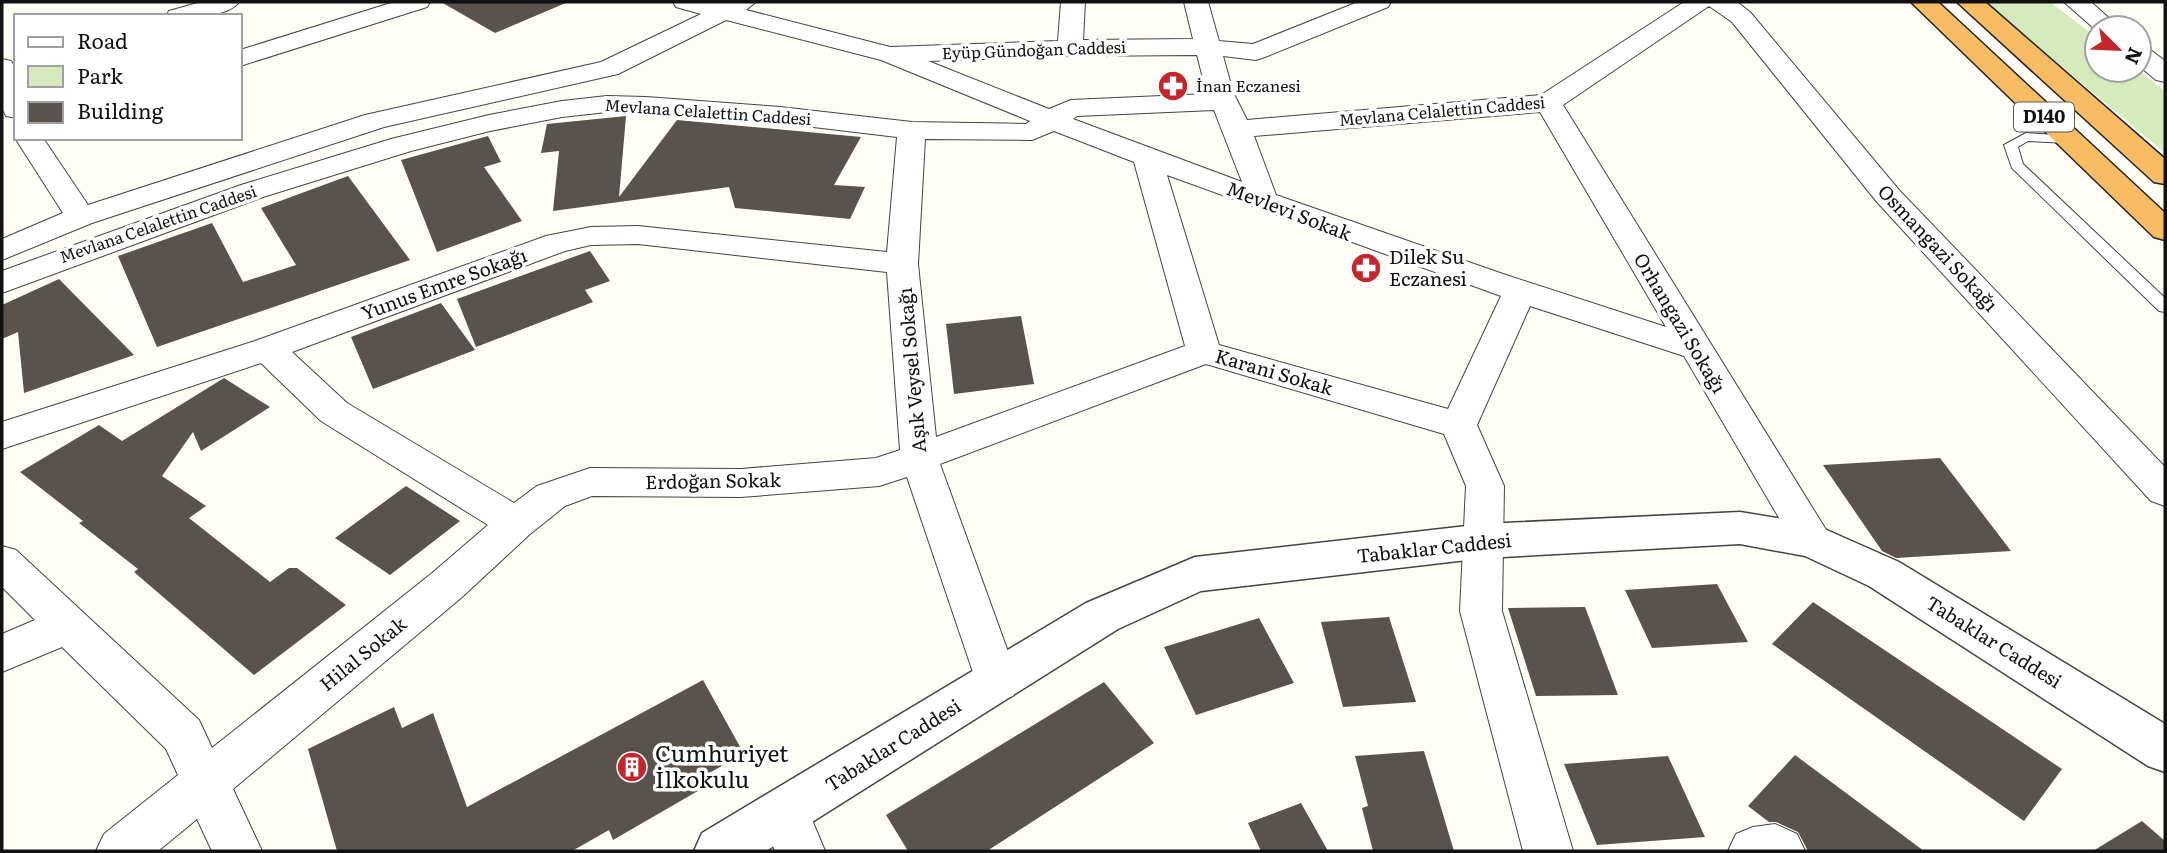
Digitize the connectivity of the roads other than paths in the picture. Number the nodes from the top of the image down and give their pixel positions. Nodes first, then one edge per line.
1 (227, 2) edge
2 (410, 2) edge
3 (685, 2) edge
4 (1073, 2) edge
5 (1196, 2) edge
6 (1379, 2) edge
7 (1700, 2) edge
8 (1717, 2) edge
9 (1924, 2) edge
10 (1970, 2) edge
11 (2076, 2) edge
12 (735, 7) edge
13 (184, 14) edge
14 (2091, 14) edge
15 (1207, 47) junction
16 (1070, 48) junction
17 (890, 55) junction
18 (242, 57) edge
19 (2, 66) edge
20 (1224, 100) junction
21 (1548, 103) junction
22 (14, 104) edge
23 (1053, 119) junction
24 (1237, 129) junction
25 (912, 130) junction
26 (2068, 139) junction
27 (30, 140) edge
28 (1147, 157) junction
29 (2165, 175) edge
30 (1263, 201) junction
31 (81, 217) junction
32 (2165, 230) edge
33 (2, 250) edge
34 (902, 264) junction
35 (2, 283) edge
36 (1518, 293) junction
37 (2165, 307) edge
38 (1695, 348) junction
39 (267, 349) junction
40 (1204, 352) junction
41 (1460, 425) junction
42 (2, 436) edge
43 (919, 457) junction
44 (2165, 491) edge
45 (516, 523) junction
46 (1484, 541) junction
47 (1813, 541) junction
48 (2, 562) edge
49 (69, 624) junction
50 (2, 654) edge
51 (997, 681) junction
52 (2165, 750) edge
53 (207, 782) junction
54 (793, 832) edge
55 (121, 851) edge
56 (237, 851) edge
57 (720, 851) edge
58 (1548, 851) edge
59 (1753, 851) edge
60 (1780, 851) edge

1 - 13 street
2 - 18 street
3 - 12 street, Eyüp Gündoğan Caddesi
4 - 16 street
5 - 15 street
6 - 15 street, Eyüp Gündoğan Caddesi
7 - 21 street, Mevlana Celalettin Caddesi
8 - 44 street, Osmangazi Sokağı
9 - 26 highway, D140
10 - 29 highway, D140
11 - 14 street
12 - 17 street, Eyüp Gündoğan Caddesi
12 - 31 street
15 - 16 street, Eyüp Gündoğan Caddesi
15 - 20 street
16 - 17 street, Eyüp Gündoğan Caddesi
17 - 23 street, Mevlevi Sokak
19 - 22 street
20 - 23 street, Mevlana Celalettin Caddesi
20 - 24 street
21 - 24 street, Mevlana Celalettin Caddesi
21 - 38 street, Orhangazi Sokağı
23 - 25 street, Mevlana Celalettin Caddesi
23 - 28 street, Mevlevi Sokak
24 - 30 street
25 - 34 street, Aşık Veysel Sokağı
25 - 35 street, Mevlana Celalettin Caddesi
26 - 32 highway, D140
26 - 37 lane
27 - 31 street
28 - 30 street, Mevlevi Sokak
28 - 40 street, Karani Sokak
30 - 36 street, Mevlevi Sokak
31 - 33 street
34 - 39 street, Yunus Emre Sokağı
34 - 43 street, Aşık Veysel Sokağı
36 - 38 street, Mevlevi Sokak
36 - 41 street
38 - 47 street, Orhangazi Sokağı
39 - 42 street, Yunus Emre Sokağı
39 - 45 street
40 - 41 street, Karani Sokak
40 - 43 street, Erdoğan Sokak
41 - 46 street
43 - 45 street, Erdoğan Sokak
43 - 51 street, Aşık Veysel Sokağı
45 - 53 street, Hilal Sokak
46 - 47 street, Tabaklar Caddesi
46 - 51 street, Tabaklar Caddesi
46 - 58 street
47 - 52 street, Tabaklar Caddesi
48 - 49 street
49 - 50 street
49 - 53 street
51 - 54 street, Tabaklar Caddesi
53 - 55 street, Hilal Sokak
53 - 56 street
54 - 57 street, Tabaklar Caddesi
59 - 60 street

